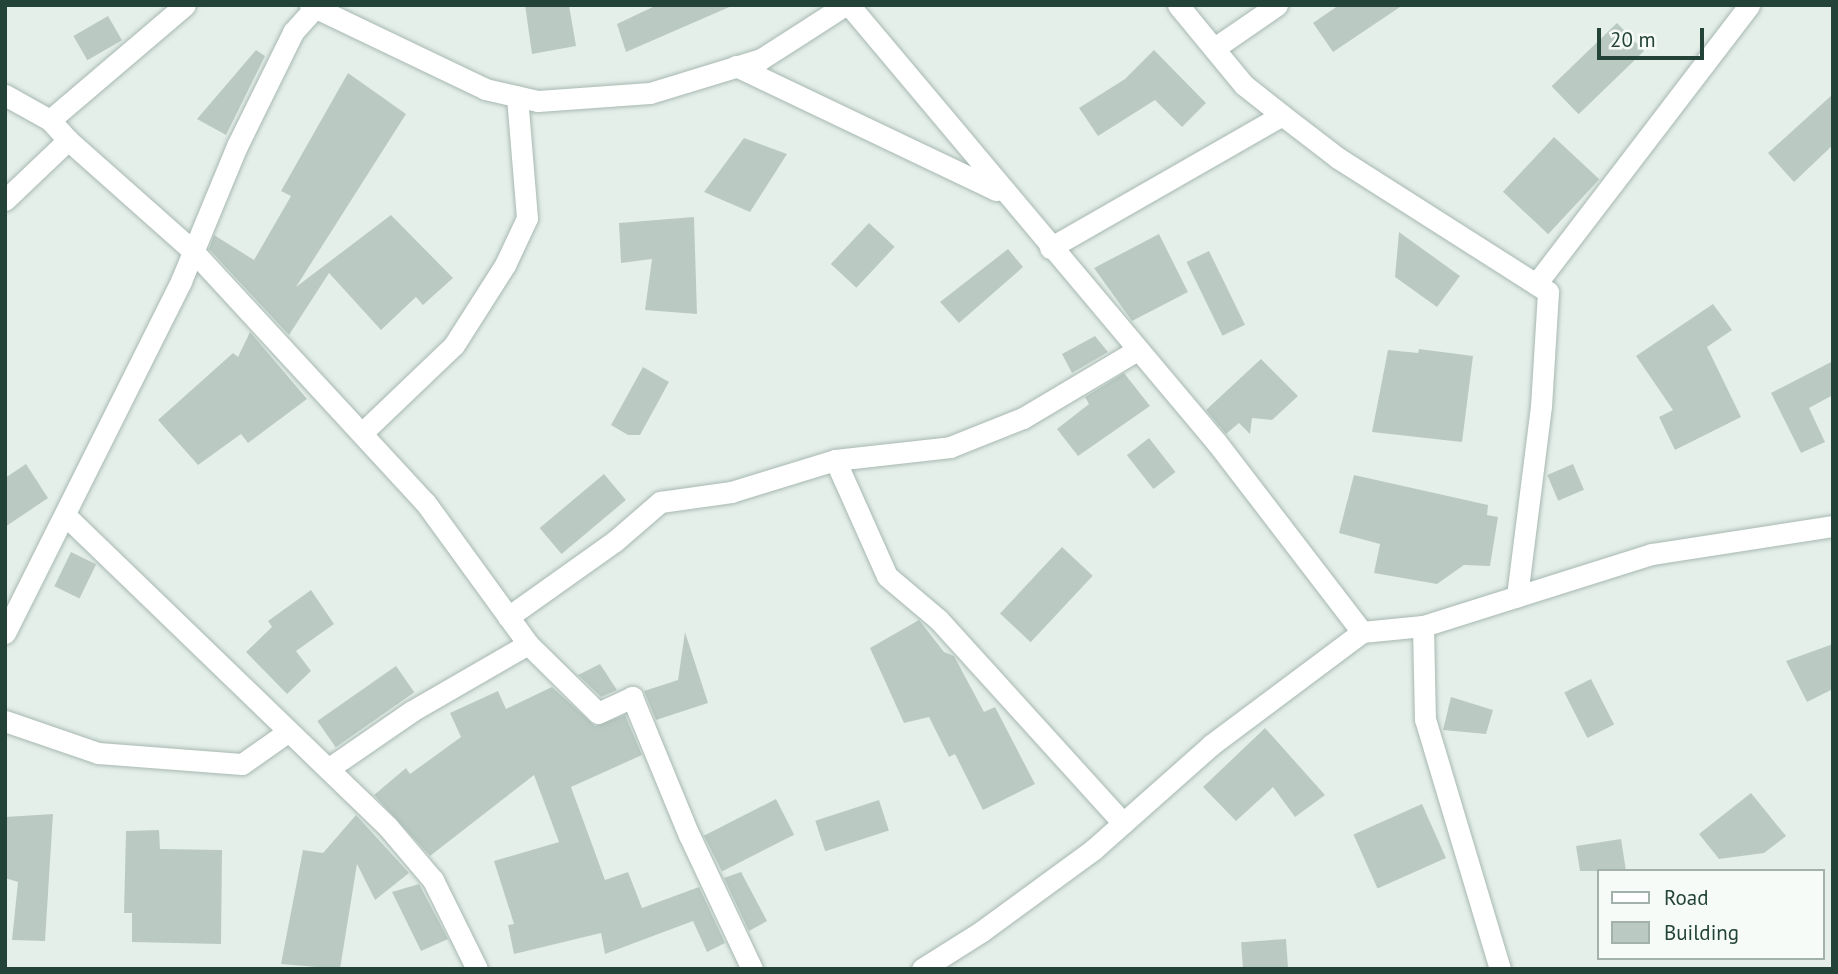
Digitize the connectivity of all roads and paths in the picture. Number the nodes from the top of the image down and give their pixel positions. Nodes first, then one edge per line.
1 (184, 5) edge
2 (847, 5) edge
3 (1178, 5) edge
4 (1277, 5) edge
5 (1749, 5) edge
6 (314, 6) edge
7 (1216, 47) junction
8 (736, 66) junction
9 (5, 95) edge
10 (517, 96) junction
11 (1282, 115) junction
12 (50, 120) junction
13 (68, 140) junction
14 (1004, 194) junction
15 (5, 200) edge
16 (1050, 248) junction
17 (193, 251) junction
18 (1536, 284) junction
19 (1137, 350) junction
20 (362, 433) junction
21 (835, 460) junction
22 (65, 515) junction
23 (1833, 526) edge
24 (1517, 596) junction
25 (508, 617) junction
26 (1423, 626) junction
27 (1362, 632) junction
28 (5, 633) edge
29 (528, 644) junction
30 (5, 721) edge
31 (289, 731) junction
32 (328, 769) junction
33 (1123, 823) junction
34 (477, 969) edge
35 (752, 969) edge
36 (922, 969) edge
37 (1500, 969) edge

1 - 12 street
2 - 8 street
2 - 14 street
3 - 7 street
4 - 7 street
5 - 18 street
6 - 10 street
6 - 17 street
7 - 11 street
8 - 10 street
8 - 14 street
9 - 12 street
10 - 20 street
11 - 16 street
11 - 18 street
12 - 13 street
13 - 15 street
13 - 17 street
14 - 16 street
16 - 19 street
17 - 20 street
17 - 22 street
18 - 24 street
19 - 21 street
19 - 27 street
20 - 25 street
21 - 25 street
21 - 33 street
22 - 28 street
22 - 31 street
23 - 24 street
24 - 26 street
25 - 29 street
26 - 27 street
26 - 37 street
27 - 33 street
29 - 32 street
29 - 35 street
30 - 31 street
31 - 32 street
32 - 34 street
33 - 36 street

